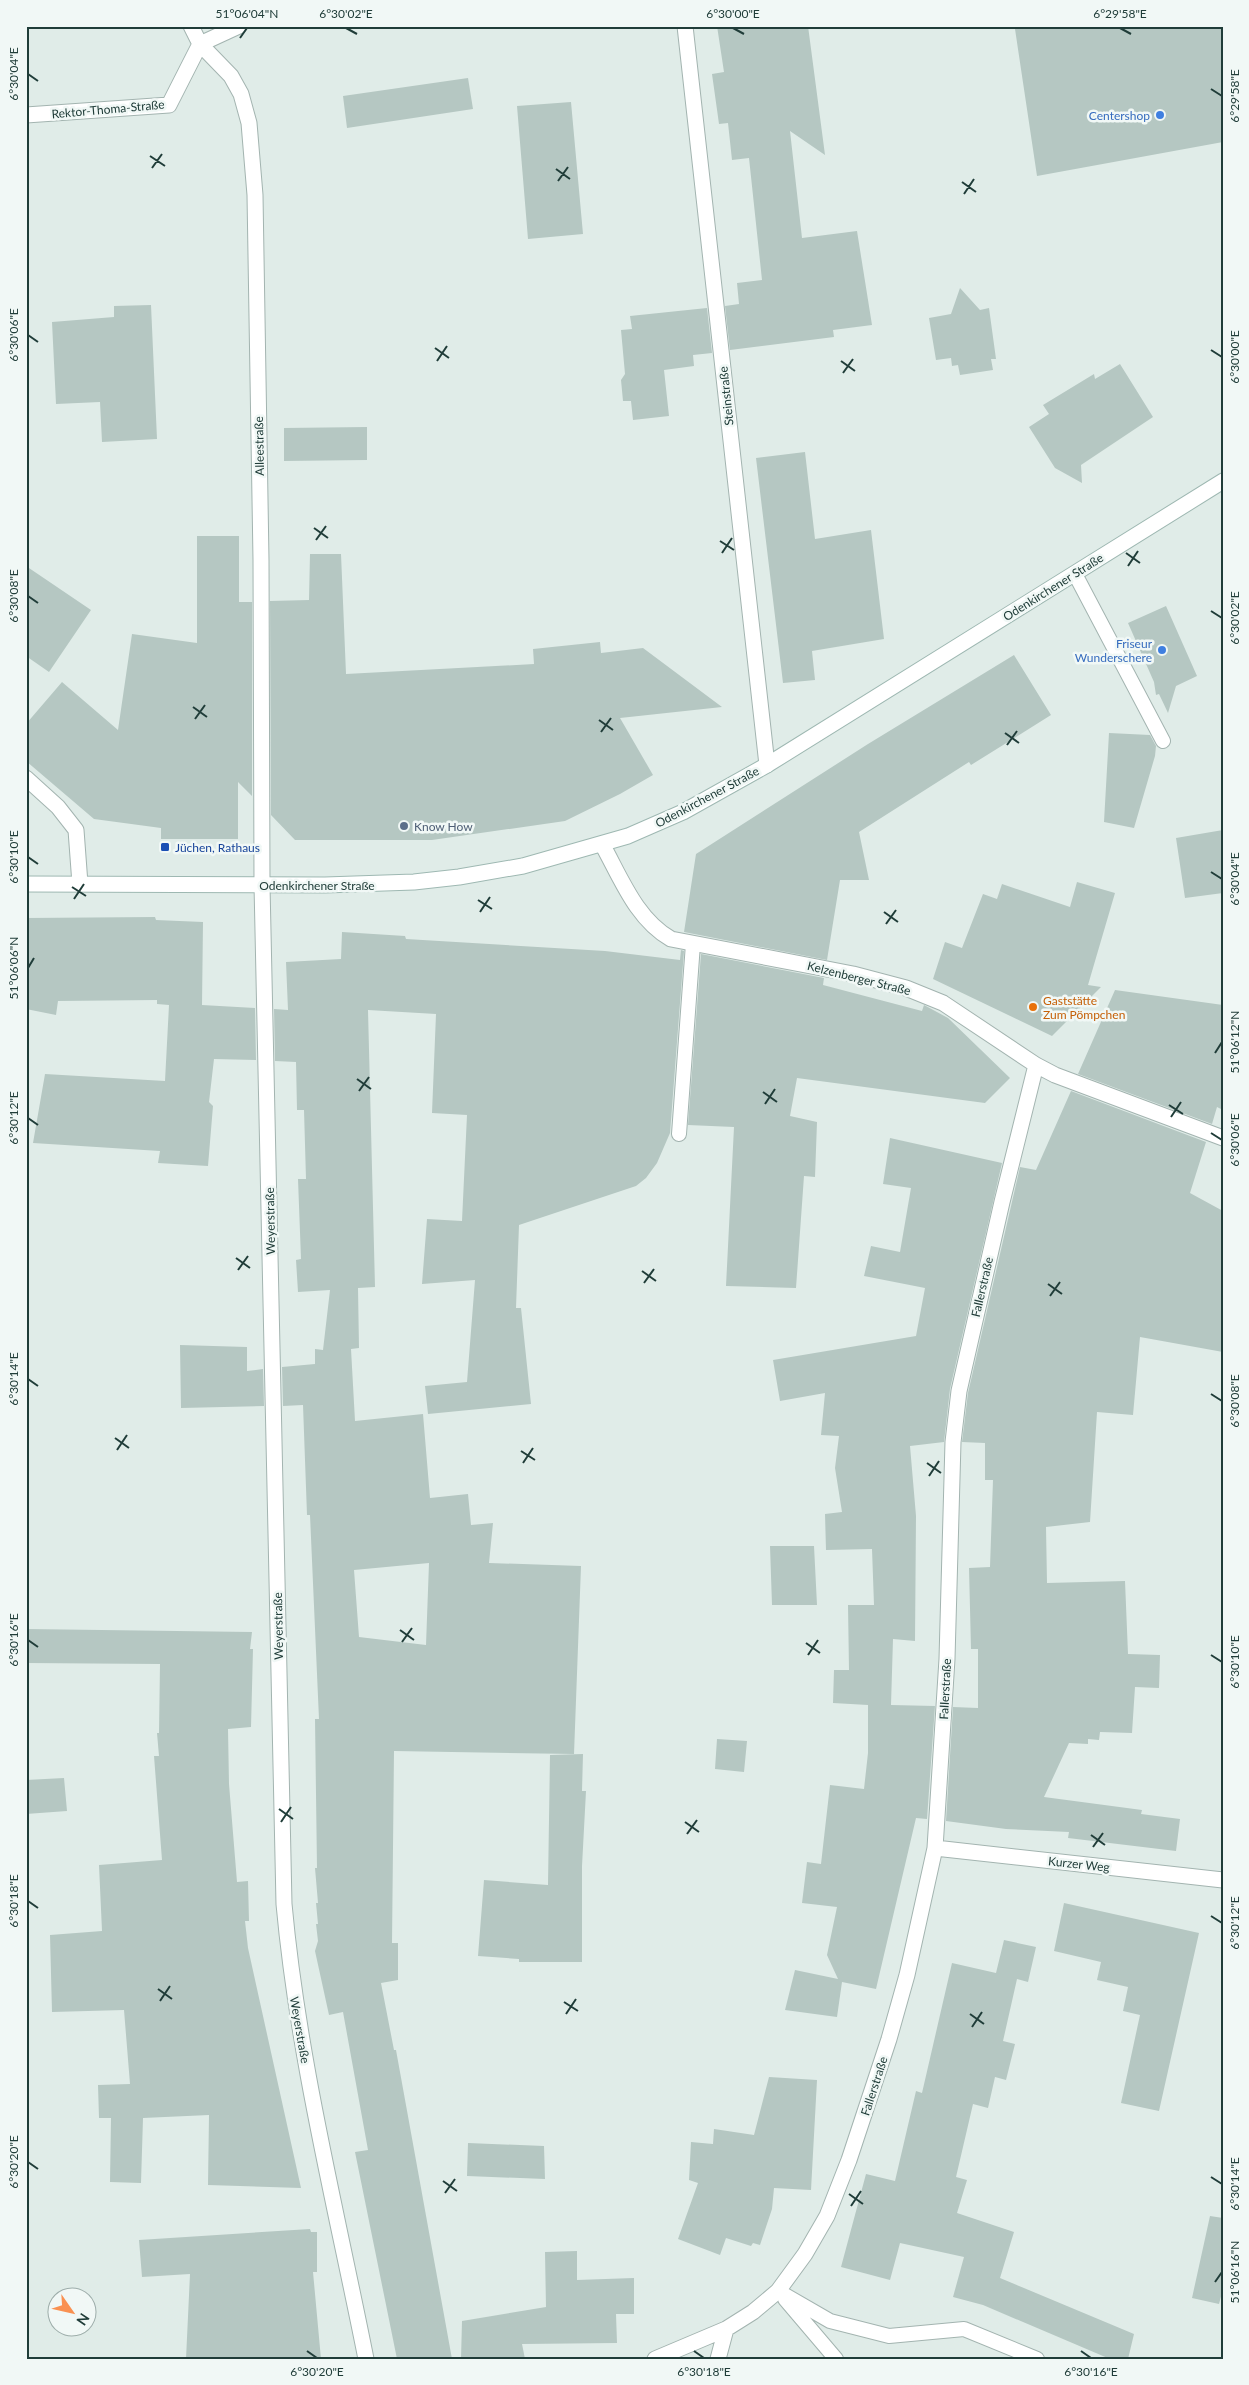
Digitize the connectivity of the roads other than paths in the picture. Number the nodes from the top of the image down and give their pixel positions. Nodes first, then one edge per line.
1 (191, 26) edge
2 (239, 26) edge
3 (685, 26) edge
4 (200, 44) junction
5 (26, 115) edge
6 (1223, 481) edge
7 (1075, 574) junction
8 (1163, 741) dead end
9 (767, 765) junction
10 (26, 778) edge
11 (602, 844) junction
12 (26, 884) edge
13 (80, 884) junction
14 (262, 885) junction
15 (693, 944) junction
16 (1036, 1065) junction
17 (679, 1134) dead end
18 (1223, 1138) edge
19 (934, 1848) junction
20 (1223, 1880) edge
21 (778, 2291) junction
22 (726, 2329) junction
23 (366, 2359) edge
24 (655, 2359) edge
25 (718, 2359) edge
26 (836, 2359) edge
27 (1037, 2359) edge

1 - 4 street, Alleestraße
2 - 4 street
3 - 9 street, Steinstraße
4 - 5 street, Rektor-Thoma-Straße
4 - 14 street, Alleestraße
6 - 7 street, Odenkirchener Straße
7 - 8 lane
7 - 9 street, Odenkirchener Straße
9 - 11 street, Odenkirchener Straße
10 - 13 street
11 - 14 street, Odenkirchener Straße
11 - 15 street, Kelzenberger Straße
12 - 13 street, Odenkirchener Straße
13 - 14 street, Odenkirchener Straße
14 - 23 street, Weyerstraße
15 - 16 street, Kelzenberger Straße
15 - 17 lane
16 - 18 street, Kelzenberger Straße
16 - 19 street, Fallerstraße
19 - 20 street, Kurzer Weg
19 - 21 street, Fallerstraße
21 - 22 street, Fallerstraße
21 - 26 lane
21 - 27 lane
22 - 24 street, Fallerstraße
22 - 25 street

